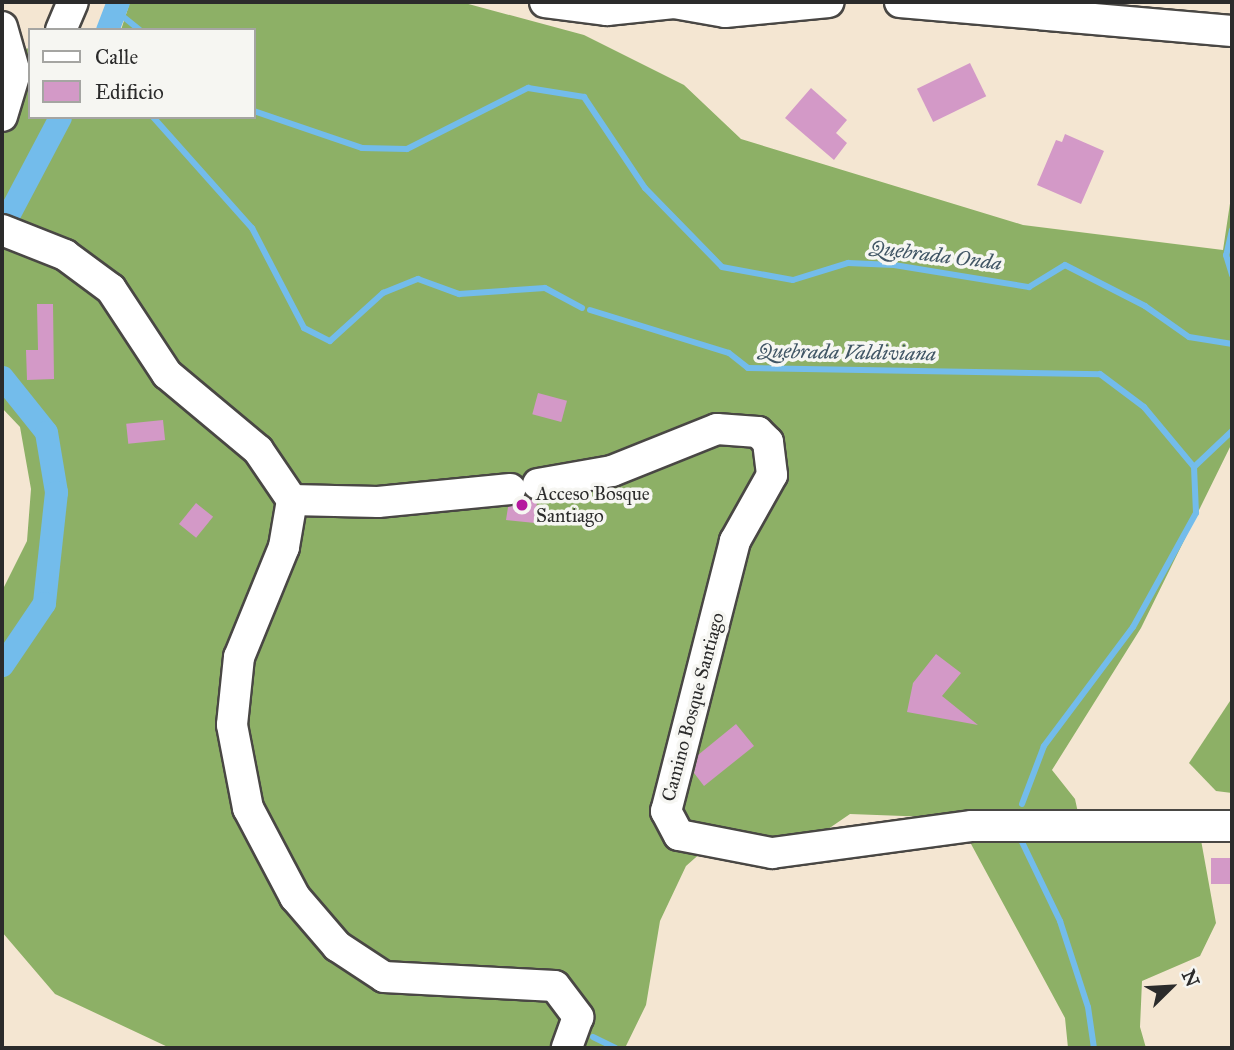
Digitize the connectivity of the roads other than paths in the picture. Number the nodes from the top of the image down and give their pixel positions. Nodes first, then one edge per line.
1 (73, 2) edge
2 (545, 2) edge
3 (829, 2) edge
4 (900, 2) edge
5 (2, 27) edge
6 (62, 28) edge
7 (1232, 31) edge
8 (23, 69) edge
9 (2, 116) edge
10 (9, 225) edge
11 (292, 500) junction
12 (1232, 826) edge
13 (567, 1048) edge

1 - 6 street
2 - 3 street
4 - 7 street
5 - 8 street
8 - 9 street
10 - 11 street
11 - 12 street, Camino Bosque Santiago
11 - 13 street

